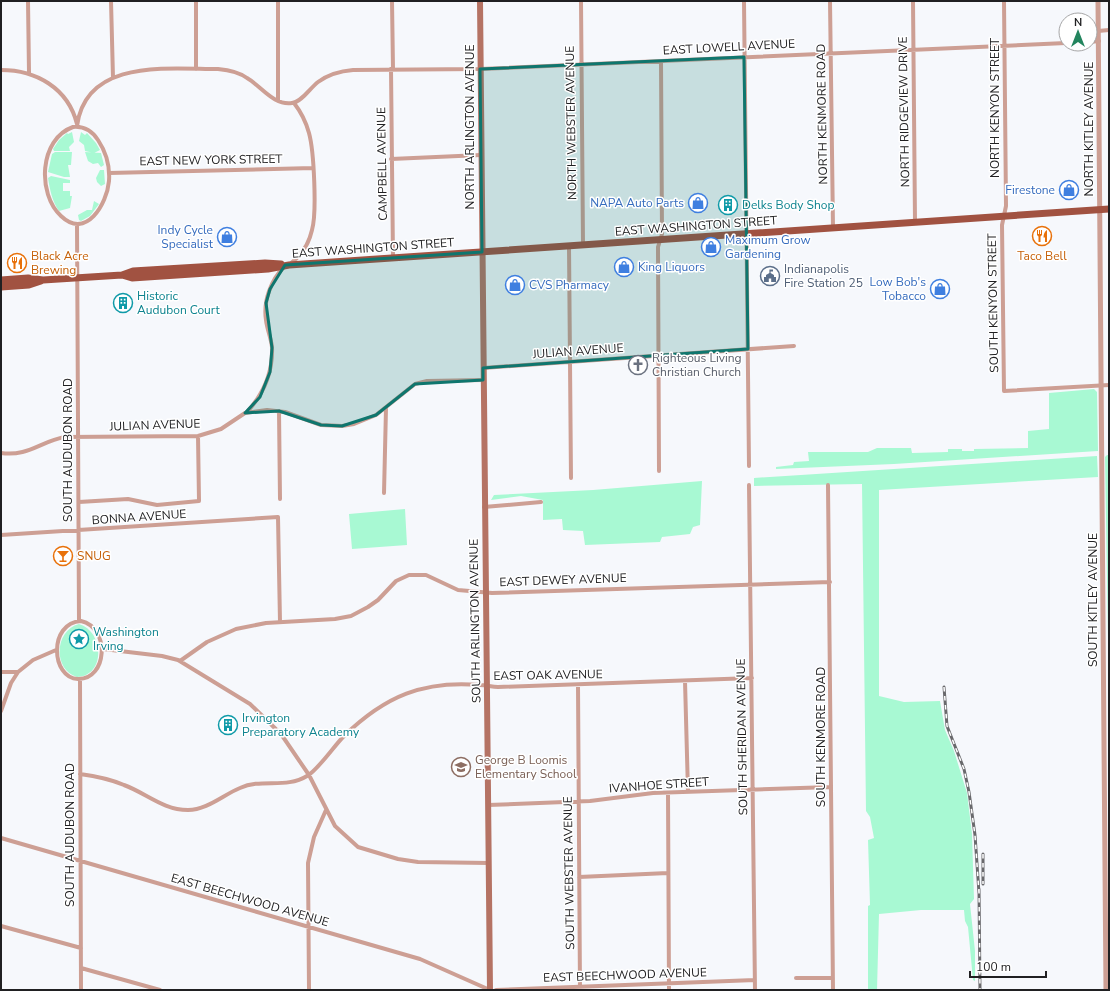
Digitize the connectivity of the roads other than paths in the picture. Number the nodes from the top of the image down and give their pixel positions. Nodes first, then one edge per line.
1 (28, 1) edge
2 (111, 1) edge
3 (196, 1) edge
4 (278, 1) edge
5 (392, 1) edge
6 (480, 1) edge
7 (581, 1) edge
8 (744, 1) edge
9 (830, 1) edge
10 (913, 1) edge
11 (1004, 1) edge
12 (1098, 1) edge
13 (1098, 12) edge
14 (1109, 30) edge
15 (1098, 31) edge
16 (1098, 41) edge
17 (1058, 43) edge
18 (1004, 46) junction
19 (913, 50) junction
20 (831, 52) junction
21 (744, 57) junction
22 (661, 61) junction
23 (580, 64) junction
24 (196, 69) junction
25 (392, 69) junction
26 (480, 69) junction
27 (1, 70) edge
28 (29, 73) junction
29 (113, 78) junction
30 (278, 100) junction
31 (294, 103) junction
32 (77, 126) junction
33 (481, 155) junction
34 (391, 159) junction
35 (313, 168) junction
36 (109, 173) junction
37 (1100, 209) junction
38 (1109, 209) edge
39 (1004, 216) junction
40 (915, 222) junction
41 (77, 224) junction
42 (833, 228) junction
43 (746, 234) junction
44 (659, 240) junction
45 (582, 245) junction
46 (568, 246) junction
47 (482, 252) junction
48 (393, 258) junction
49 (287, 265) junction
50 (78, 278) junction
51 (1, 280) edge
52 (43, 280) junction
53 (1, 287) edge
54 (794, 346) dead end
55 (748, 349) junction
56 (659, 356) junction
57 (570, 362) junction
58 (483, 368) junction
59 (483, 380) junction
60 (1109, 384) edge
61 (1102, 385) junction
62 (386, 408) junction
63 (279, 411) junction
64 (245, 413) junction
65 (198, 436) junction
66 (78, 437) junction
67 (1, 453) edge
68 (749, 466) dead end
69 (659, 471) dead end
70 (571, 478) dead end
71 (749, 485) dead end
72 (828, 485) dead end
73 (384, 493) dead end
74 (280, 499) dead end
75 (79, 502) junction
76 (541, 502) dead end
77 (484, 506) junction
78 (79, 530) junction
79 (1, 535) edge
80 (830, 582) junction
81 (750, 584) junction
82 (485, 593) junction
83 (79, 621) junction
84 (280, 622) junction
85 (102, 649) junction
86 (56, 650) junction
87 (180, 661) junction
88 (1, 672) edge
89 (18, 672) junction
90 (752, 678) junction
91 (80, 679) junction
92 (685, 681) junction
93 (578, 685) junction
94 (486, 686) junction
95 (1, 711) edge
96 (80, 774) junction
97 (309, 775) junction
98 (831, 787) junction
99 (753, 789) junction
100 (688, 792) junction
101 (668, 793) junction
102 (578, 802) junction
103 (488, 805) junction
104 (326, 810) junction
105 (1, 838) edge
106 (80, 861) junction
107 (489, 863) junction
108 (668, 874) junction
109 (579, 877) junction
110 (1, 926) edge
111 (309, 928) junction
112 (81, 948) junction
113 (81, 968) junction
114 (796, 978) dead end
115 (833, 978) junction
116 (755, 980) junction
117 (669, 984) junction
118 (580, 988) edge
119 (81, 990) edge
120 (160, 990) edge
121 (309, 990) edge
122 (490, 990) edge
123 (496, 990) edge
124 (669, 990) edge
125 (755, 990) edge
126 (833, 990) edge
127 (1106, 990) edge

1 - 28 street
2 - 29 street
3 - 24 street
4 - 30 street
5 - 25 street, CAMPBELL AVENUE
6 - 26 main road, NORTH ARLINGTON AVENUE
7 - 23 street, NORTH WEBSTER AVENUE
8 - 21 street
9 - 20 street, NORTH KENMORE ROAD
10 - 19 street, NORTH RIDGEVIEW DRIVE
11 - 18 street, NORTH KENYON STREET
12 - 13 street, NORTH KITLEY AVENUE
14 - 15 street
16 - 37 street, NORTH KITLEY AVENUE
17 - 18 street, EAST LOWELL AVENUE
18 - 19 street, EAST LOWELL AVENUE
18 - 39 street, NORTH KENYON STREET
19 - 20 street, EAST LOWELL AVENUE
19 - 40 street, NORTH RIDGEVIEW DRIVE
20 - 21 street, EAST LOWELL AVENUE
20 - 42 street, NORTH KENMORE ROAD
21 - 22 street, EAST LOWELL AVENUE
21 - 43 street
22 - 23 street, EAST LOWELL AVENUE
22 - 44 street
23 - 26 street, EAST LOWELL AVENUE
23 - 45 street, NORTH WEBSTER AVENUE
24 - 29 street
24 - 30 street
25 - 26 street, EAST LOWELL AVENUE
25 - 31 street, EAST LOWELL AVENUE
25 - 34 street, CAMPBELL AVENUE
26 - 33 main road, NORTH ARLINGTON AVENUE
27 - 28 street
28 - 32 street
29 - 32 street
30 - 31 street
31 - 35 street
32 - 36 street
32 - 41 street
33 - 34 street
33 - 47 main road, NORTH ARLINGTON AVENUE
34 - 48 street, CAMPBELL AVENUE
35 - 36 street, EAST NEW YORK STREET
35 - 49 street
36 - 41 street
37 - 38 main road, EAST WASHINGTON STREET
37 - 39 main road, EAST WASHINGTON STREET
37 - 61 street, SOUTH KITLEY AVENUE
39 - 40 main road, EAST WASHINGTON STREET
39 - 61 street, SOUTH KENYON STREET
40 - 42 main road, EAST WASHINGTON STREET
41 - 50 street, SOUTH AUDUBON ROAD
42 - 43 main road, EAST WASHINGTON STREET
43 - 44 main road, EAST WASHINGTON STREET
43 - 55 street
44 - 45 main road, EAST WASHINGTON STREET
44 - 56 street
45 - 46 main road, EAST WASHINGTON STREET
46 - 47 main road, EAST WASHINGTON STREET
46 - 57 street
47 - 48 main road, EAST WASHINGTON STREET
47 - 58 main road, SOUTH ARLINGTON AVENUE
48 - 49 main road, EAST WASHINGTON STREET
49 - 50 main road, EAST WASHINGTON STREET
49 - 64 street
50 - 52 main road, EAST WASHINGTON STREET
50 - 66 street, SOUTH AUDUBON ROAD
51 - 52 main road, EAST WASHINGTON STREET
52 - 53 main road, EAST WASHINGTON STREET
54 - 55 street, JULIAN AVENUE
55 - 56 street, JULIAN AVENUE
55 - 68 street
56 - 57 street, JULIAN AVENUE
56 - 69 street
57 - 58 street, JULIAN AVENUE
57 - 70 street
58 - 59 main road, SOUTH ARLINGTON AVENUE
59 - 62 street, JULIAN AVENUE
59 - 77 main road, SOUTH ARLINGTON AVENUE
60 - 61 street
61 - 127 street, SOUTH KITLEY AVENUE
62 - 63 street, JULIAN AVENUE
62 - 73 street
63 - 64 street, JULIAN AVENUE
63 - 74 street
64 - 65 street, JULIAN AVENUE
65 - 66 street, JULIAN AVENUE
65 - 75 street
66 - 67 street, JULIAN AVENUE
66 - 75 street, SOUTH AUDUBON ROAD
71 - 81 street, SOUTH SHERIDAN AVENUE
72 - 80 street, SOUTH KENMORE ROAD
75 - 78 street, SOUTH AUDUBON ROAD
76 - 77 street
77 - 82 main road, SOUTH ARLINGTON AVENUE
78 - 79 street, BONNA AVENUE
78 - 83 street, SOUTH AUDUBON ROAD
78 - 84 street, BONNA AVENUE
80 - 81 street, EAST DEWEY AVENUE
80 - 98 street, SOUTH KENMORE ROAD
81 - 82 street, EAST DEWEY AVENUE
81 - 90 street, SOUTH SHERIDAN AVENUE
82 - 84 street, EAST DEWEY AVENUE
82 - 94 main road, SOUTH ARLINGTON AVENUE
83 - 85 street
83 - 86 street
84 - 87 street, EAST DEWEY AVENUE
85 - 87 street
85 - 91 street
86 - 89 street
86 - 91 street
87 - 97 street
88 - 89 street
89 - 95 street
90 - 92 street, EAST OAK AVENUE
90 - 99 street, SOUTH SHERIDAN AVENUE
91 - 96 street, SOUTH AUDUBON ROAD
92 - 93 street, EAST OAK AVENUE
92 - 100 street
93 - 94 street, EAST OAK AVENUE
93 - 102 street, SOUTH WEBSTER AVENUE
94 - 97 street, EAST OAK AVENUE
94 - 103 main road, SOUTH ARLINGTON AVENUE
96 - 97 street, EAST OAK AVENUE
96 - 106 street, SOUTH AUDUBON ROAD
97 - 104 street
98 - 99 street, IVANHOE STREET
98 - 115 street, SOUTH KENMORE ROAD
99 - 100 street, IVANHOE STREET
99 - 116 street, SOUTH SHERIDAN AVENUE
100 - 101 street, IVANHOE STREET
101 - 102 street, IVANHOE STREET
101 - 108 street
102 - 103 street, IVANHOE STREET
102 - 109 street, SOUTH WEBSTER AVENUE
103 - 107 main road, SOUTH ARLINGTON AVENUE
104 - 107 street
104 - 111 street
105 - 106 street, EAST BEECHWOOD AVENUE
106 - 111 street, EAST BEECHWOOD AVENUE
106 - 112 street, SOUTH AUDUBON ROAD
107 - 122 main road, SOUTH ARLINGTON AVENUE
108 - 109 street
108 - 117 street
109 - 118 street, SOUTH WEBSTER AVENUE
110 - 112 street
111 - 121 street
111 - 122 street, EAST BEECHWOOD AVENUE
112 - 113 street, SOUTH AUDUBON ROAD
113 - 119 street, SOUTH AUDUBON ROAD
113 - 120 street
114 - 115 street
115 - 126 street, SOUTH KENMORE ROAD
116 - 117 street, EAST BEECHWOOD AVENUE
116 - 125 street, SOUTH SHERIDAN AVENUE
117 - 118 street, EAST BEECHWOOD AVENUE
117 - 124 street
118 - 123 street, EAST BEECHWOOD AVENUE

